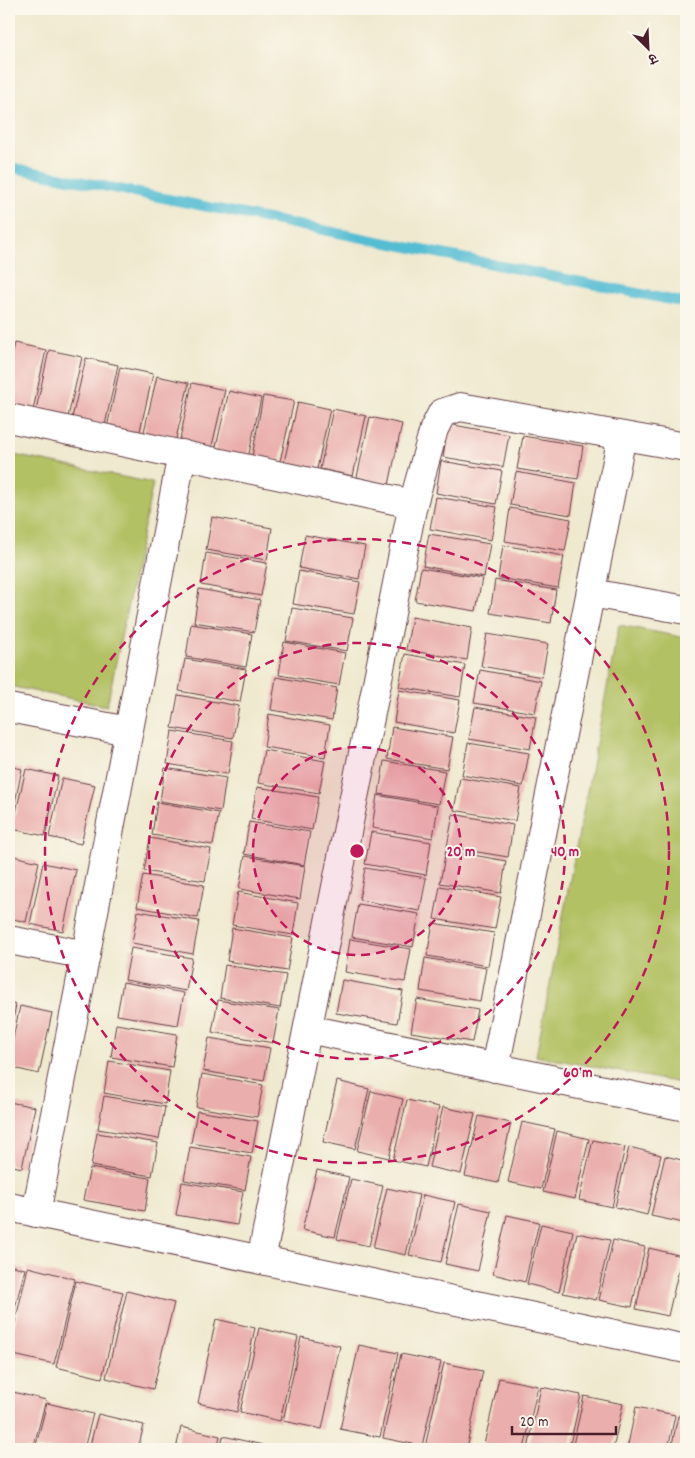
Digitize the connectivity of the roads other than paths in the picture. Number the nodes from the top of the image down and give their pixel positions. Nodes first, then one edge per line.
1 (9, 418) edge
2 (622, 436) junction
3 (686, 447) edge
4 (182, 454) junction
5 (413, 504) junction
6 (590, 593) junction
7 (686, 610) edge
8 (9, 708) edge
9 (128, 731) junction
10 (9, 940) edge
11 (86, 955) junction
12 (308, 1029) junction
13 (495, 1068) junction
14 (686, 1107) edge
15 (9, 1207) edge
16 (36, 1213) junction
17 (261, 1260) junction
18 (686, 1349) edge

1 - 4 street
2 - 3 street
2 - 5 street
2 - 6 street
4 - 5 street
4 - 9 street
5 - 12 street
6 - 7 street
6 - 13 street
8 - 9 street
9 - 11 street
10 - 11 street
11 - 16 street
12 - 13 street
12 - 17 street
13 - 14 street
15 - 16 street
16 - 17 street
17 - 18 street

